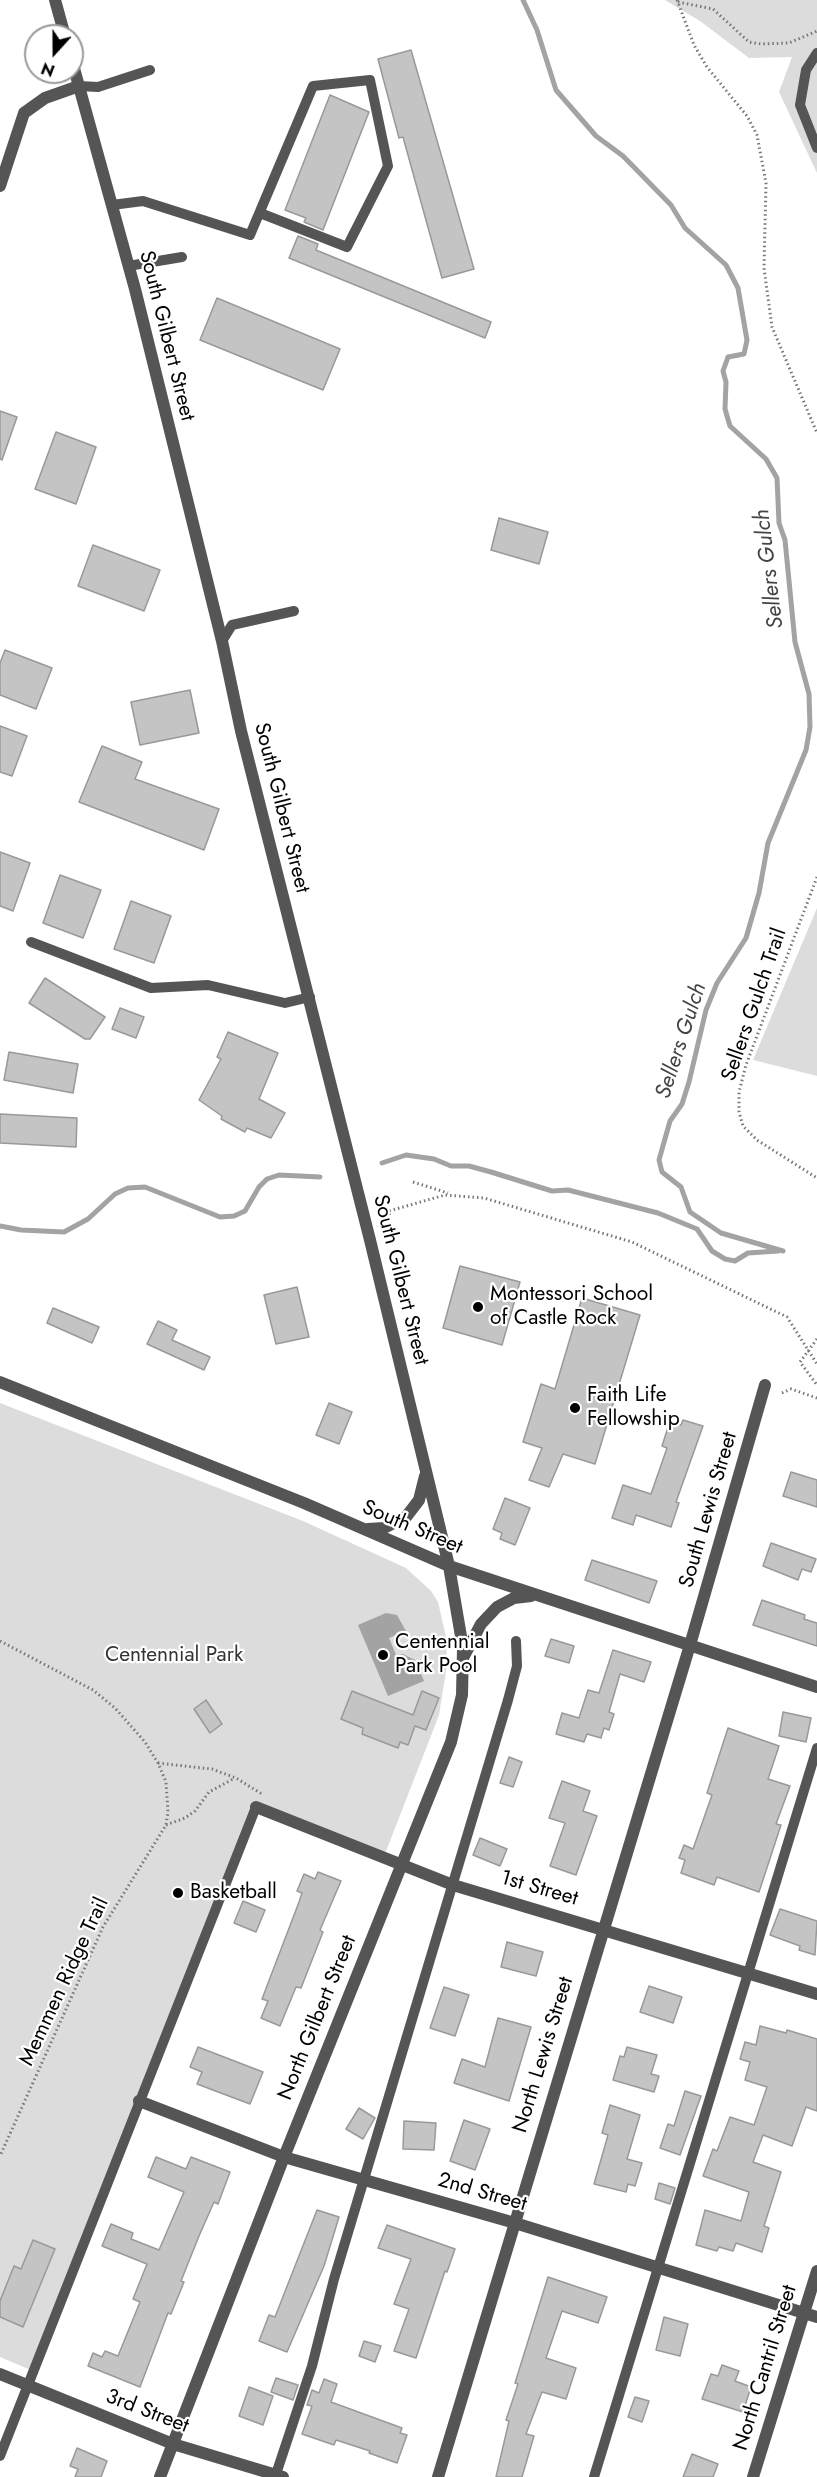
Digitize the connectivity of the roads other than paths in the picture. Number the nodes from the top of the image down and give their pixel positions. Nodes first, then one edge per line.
1 (55, 0) edge
2 (62, 24) edge
3 (817, 53) edge
4 (150, 70) dead end
5 (79, 86) junction
6 (817, 148) edge
7 (0, 186) edge
8 (112, 205) junction
9 (260, 213) junction
10 (182, 257) dead end
11 (128, 266) junction
12 (294, 611) dead end
13 (222, 641) junction
14 (31, 942) dead end
15 (310, 997) junction
16 (0, 1382) edge
17 (765, 1385) dead end
18 (426, 1467) junction
19 (363, 1529) junction
20 (449, 1566) junction
21 (537, 1596) junction
22 (516, 1641) dead end
23 (690, 1645) junction
24 (463, 1658) junction
25 (817, 1687) edge
26 (817, 1748) edge
27 (256, 1807) joint
28 (400, 1866) junction
29 (453, 1885) junction
30 (603, 1928) junction
31 (749, 1972) junction
32 (817, 1994) edge
33 (139, 2101) junction
34 (284, 2157) junction
35 (364, 2179) junction
36 (515, 2223) junction
37 (659, 2267) junction
38 (817, 2271) edge
39 (804, 2314) junction
40 (817, 2317) edge
41 (0, 2374) edge
42 (27, 2385) junction
43 (173, 2444) junction
44 (0, 2456) edge
45 (278, 2476) edge
46 (160, 2477) edge
47 (438, 2477) edge
48 (594, 2477) edge
49 (753, 2477) edge

1 - 2 street
3 - 6 lane
4 - 5 lane
5 - 7 street
5 - 8 street, South Gilbert Street
8 - 9 lane
8 - 11 street, South Gilbert Street
9 - 9 lane
10 - 11 lane
11 - 13 street, South Gilbert Street
12 - 13 lane
13 - 15 street, South Gilbert Street
14 - 15 lane
15 - 18 street, South Gilbert Street
16 - 19 street, South Street
17 - 23 street, South Lewis Street
18 - 19 street
18 - 20 street, South Gilbert Street
19 - 20 street, South Street
20 - 21 street, South Street
20 - 24 street, North Gilbert Street
21 - 23 street, South Street
21 - 24 street
22 - 29 lane
23 - 25 street, South Street
23 - 30 street, North Lewis Street
24 - 28 street, North Gilbert Street
26 - 31 lane
27 - 28 street, 1st Street
27 - 33 lane
28 - 29 street, 1st Street
28 - 34 street, North Gilbert Street
29 - 30 street, 1st Street
29 - 35 lane
30 - 31 street, 1st Street
30 - 36 street, North Lewis Street
31 - 32 street, 1st Street
31 - 37 lane
33 - 34 street, 2nd Street
33 - 42 lane
34 - 35 street, 2nd Street
34 - 43 street, North Gilbert Street
35 - 36 street, 2nd Street
35 - 45 lane
36 - 37 street, 2nd Street
36 - 47 street, North Lewis Street
37 - 39 street, 2nd Street
37 - 48 lane
38 - 39 street, North Cantril Street
39 - 40 street, 2nd Street
39 - 49 street, North Cantril Street
41 - 42 street, 3rd Street
42 - 43 street, 3rd Street
42 - 44 lane
43 - 45 street, 3rd Street
43 - 46 street, North Gilbert Street

